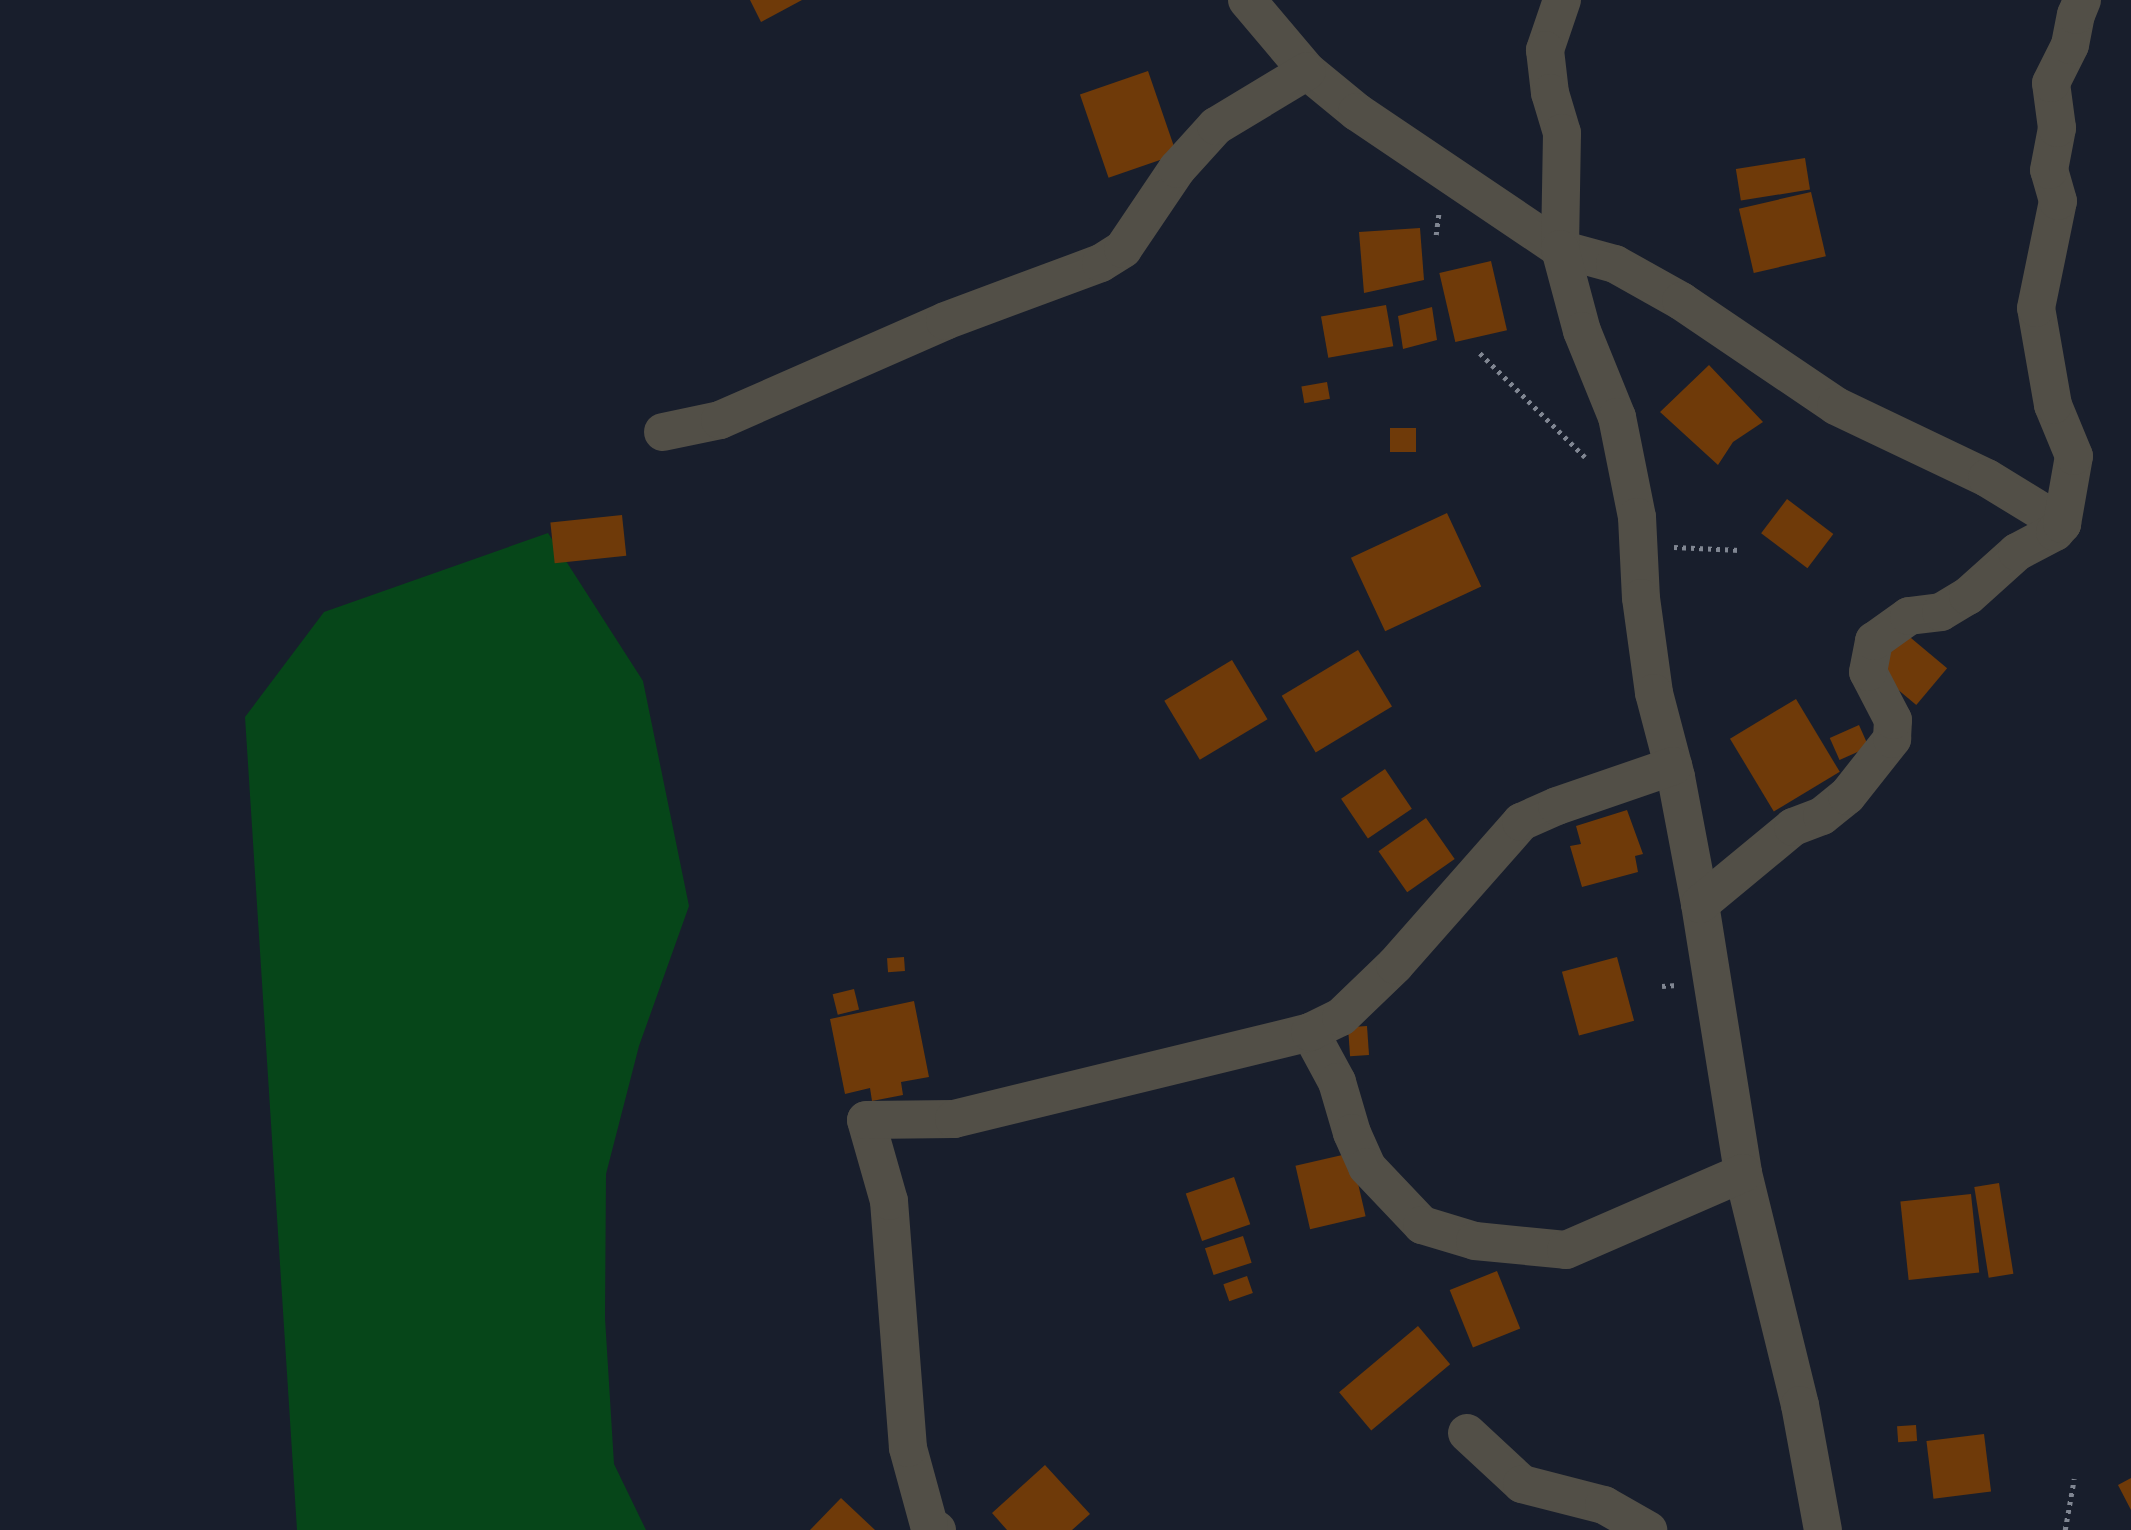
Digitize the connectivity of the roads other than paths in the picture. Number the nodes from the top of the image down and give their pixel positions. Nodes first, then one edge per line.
1 (1247, 0) edge
2 (1562, 0) edge
3 (2082, 0) edge
4 (1307, 71) junction
5 (1560, 249) junction
6 (663, 432) dead end
7 (2062, 524) junction
8 (1673, 765) junction
9 (1700, 904) junction
10 (1310, 1032) junction
11 (1743, 1172) junction
12 (1467, 1433) dead end
13 (937, 1530) edge
14 (1648, 1530) edge
15 (1823, 1530) edge

1 - 4 street
2 - 5 street
3 - 7 street
4 - 5 street
4 - 6 street
5 - 7 street
5 - 8 street
7 - 9 street
8 - 9 street
8 - 10 street
9 - 11 street
10 - 11 street
10 - 13 street
11 - 15 street
12 - 14 street

